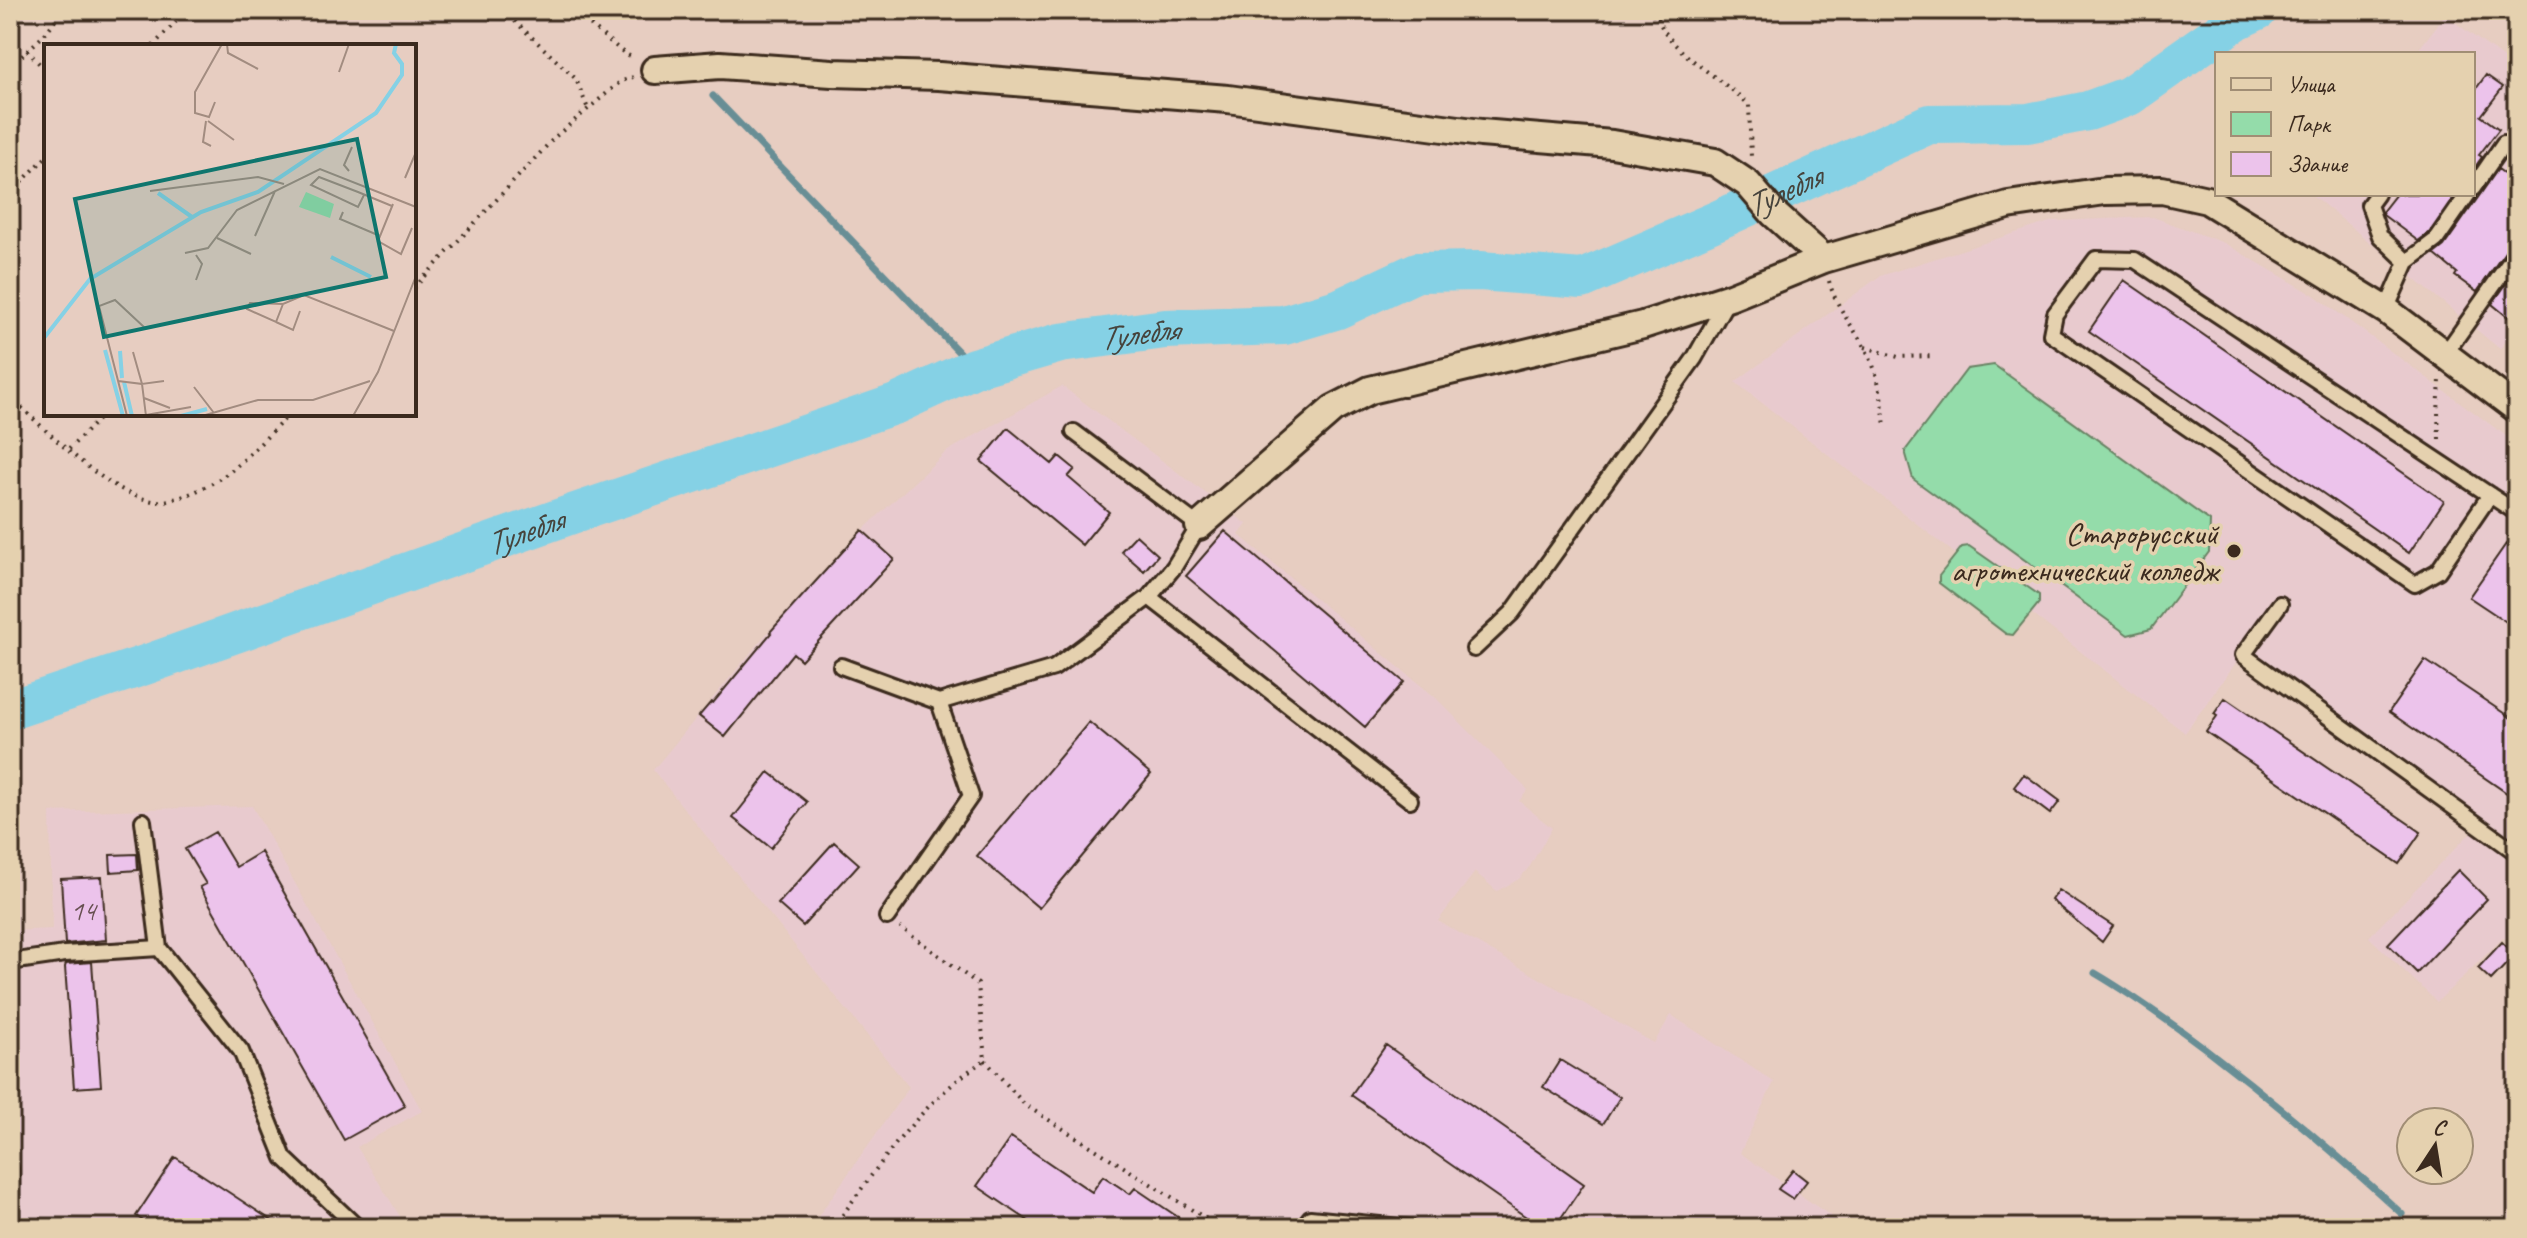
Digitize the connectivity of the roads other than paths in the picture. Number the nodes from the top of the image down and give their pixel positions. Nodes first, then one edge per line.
1 (655, 70) road end
2 (2504, 143) dead end
3 (2475, 185) edge
4 (2376, 196) edge
5 (2467, 196) edge
6 (2517, 252) edge
7 (1824, 259) junction
8 (2407, 262) junction
9 (1730, 297) junction
10 (2386, 310) junction
11 (2445, 354) junction
12 (2517, 409) edge
13 (1074, 432) dead end
14 (2490, 495) junction
15 (2517, 513) edge
16 (1199, 526) junction
17 (1149, 597) junction
18 (2280, 604) dead end
19 (1474, 649) dead end
20 (841, 666) dead end
21 (939, 702) junction
22 (1410, 800) dead end
23 (143, 821) dead end
24 (2517, 853) edge
25 (887, 917) road end
26 (159, 948) junction
27 (10, 962) edge
28 (10, 1168) edge
29 (11, 1228) edge
30 (358, 1228) edge
31 (1302, 1228) edge
32 (1410, 1228) edge

1 - 7 street
2 - 3 lane
4 - 8 lane
5 - 8 lane
6 - 11 lane
7 - 9 street
7 - 10 street
8 - 10 lane
9 - 16 street
9 - 19 lane
10 - 11 street
11 - 12 street
13 - 16 lane
14 - 14 lane
14 - 15 lane
16 - 17 lane
17 - 21 lane
17 - 22 lane
18 - 24 lane
20 - 21 lane
21 - 25 lane
23 - 26 lane
26 - 27 lane
26 - 30 lane
28 - 29 lane
31 - 32 lane

